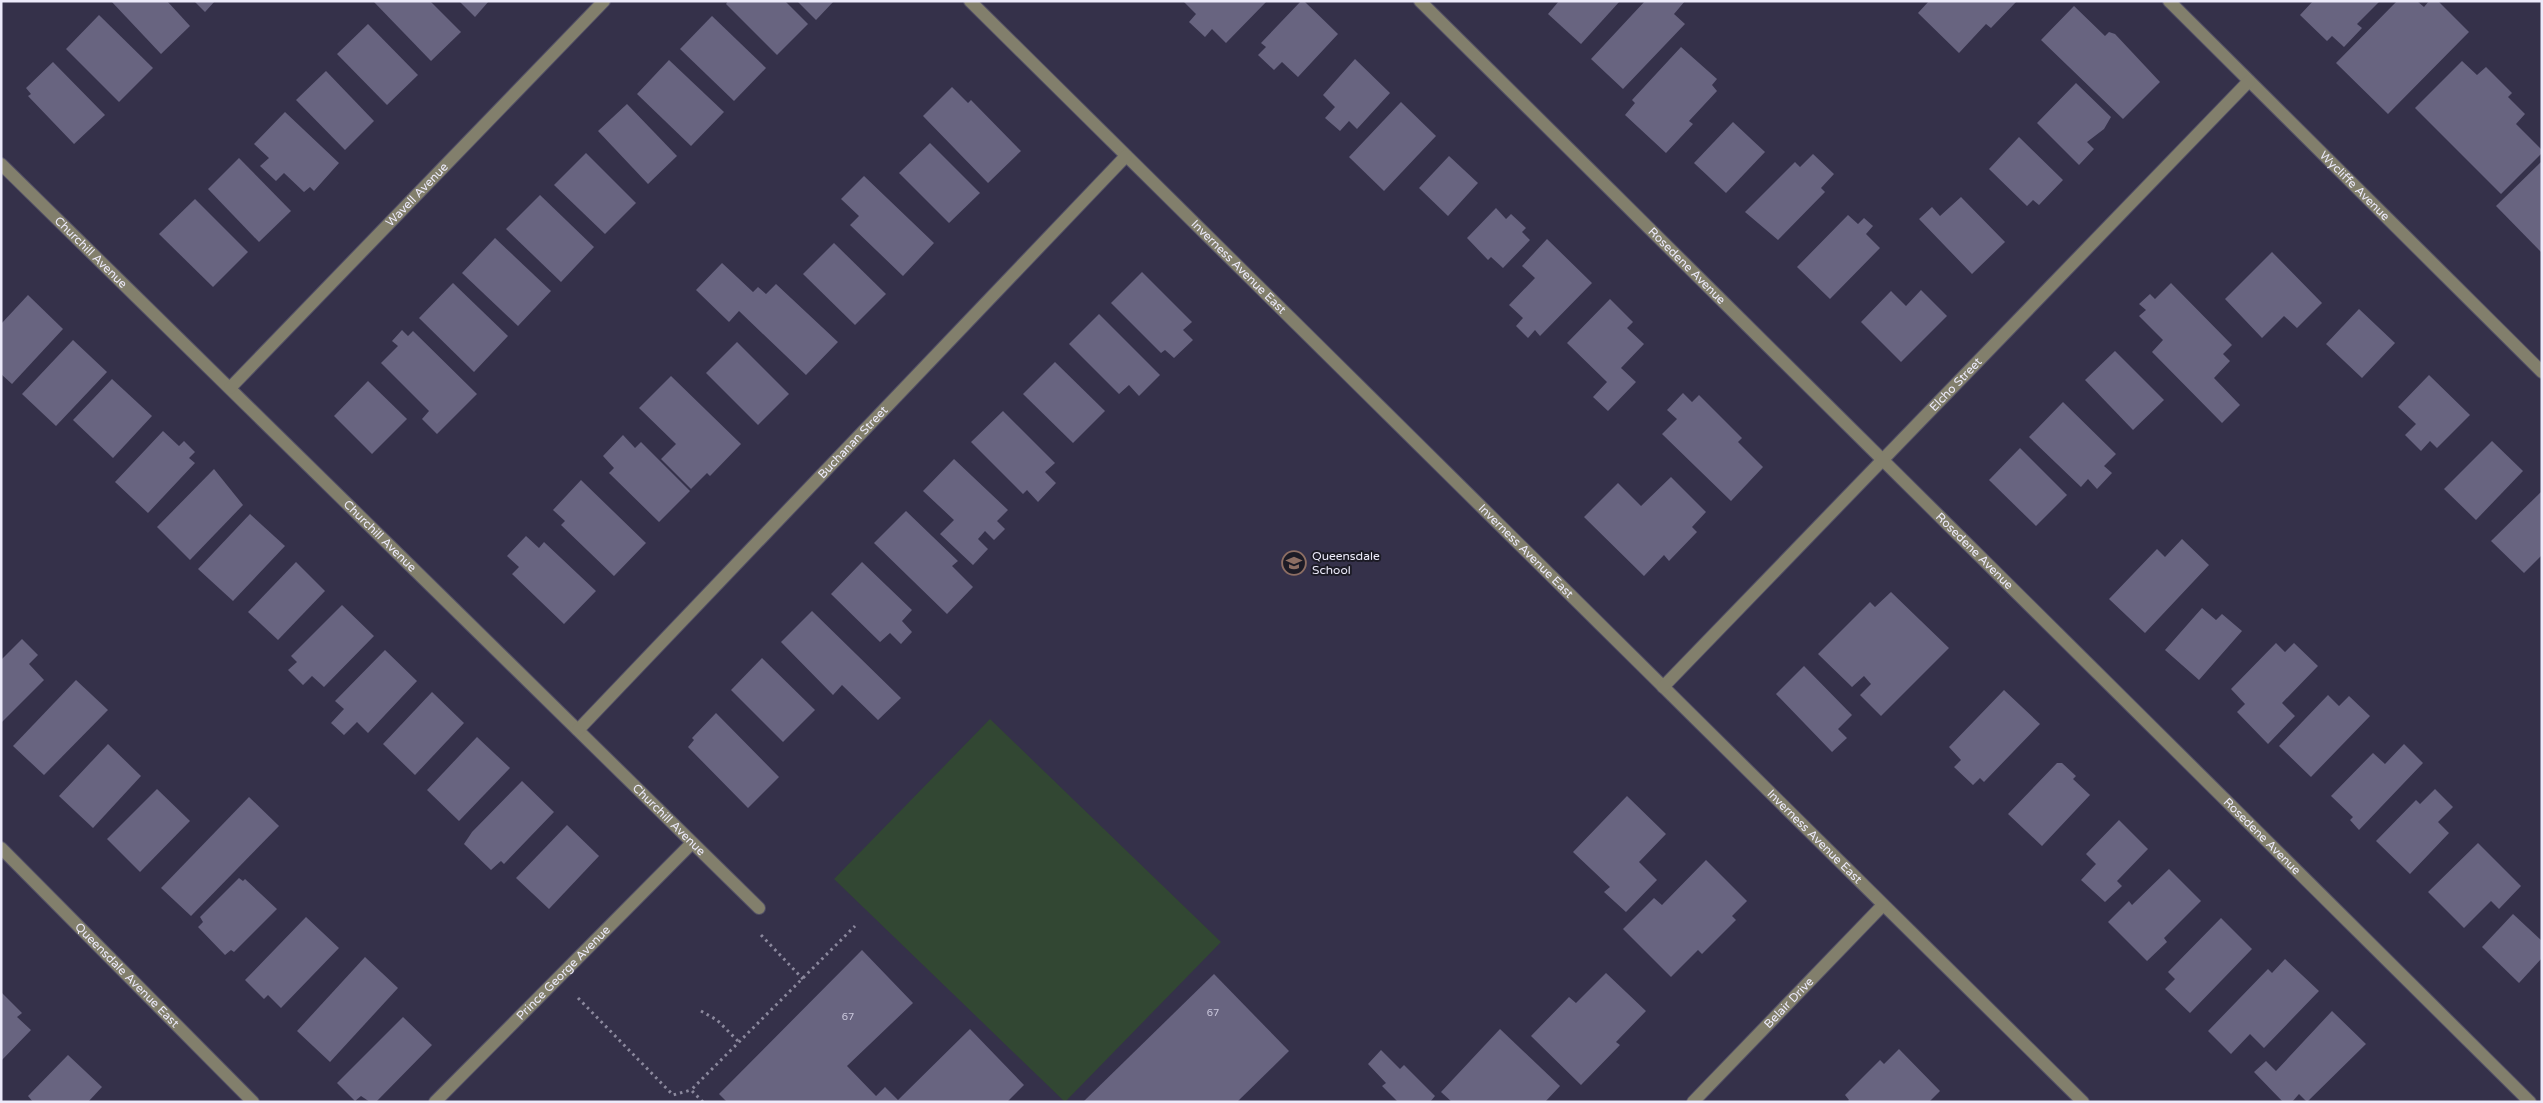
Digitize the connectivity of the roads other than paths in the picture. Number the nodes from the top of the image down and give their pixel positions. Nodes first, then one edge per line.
1 (604, 1) edge
2 (970, 1) edge
3 (1420, 1) edge
4 (2169, 1) edge
5 (2249, 81) junction
6 (1126, 156) junction
7 (1, 164) edge
8 (2542, 372) edge
9 (230, 388) junction
10 (1884, 460) junction
11 (1663, 688) junction
12 (578, 730) junction
13 (692, 843) junction
14 (1, 848) edge
15 (1883, 905) junction
16 (759, 908) dead end
17 (253, 1102) edge
18 (436, 1102) edge
19 (1693, 1102) edge
20 (2083, 1102) edge
21 (2530, 1102) edge

1 - 9 street, Wavell Avenue
2 - 6 street, Inverness Avenue East
3 - 10 street, Rosedene Avenue
4 - 5 street, Wycliffe Avenue
5 - 8 street, Wycliffe Avenue
5 - 10 street, Elcho Street
6 - 11 street, Inverness Avenue East
6 - 12 street, Buchanan Street
7 - 9 street, Churchill Avenue
9 - 12 street, Churchill Avenue
10 - 11 street, Elcho Street
10 - 21 street, Rosedene Avenue
11 - 15 street, Inverness Avenue East
12 - 13 street, Churchill Avenue
13 - 16 street, Churchill Avenue
13 - 18 street, Prince George Avenue
14 - 17 street, Queensdale Avenue East
15 - 19 street, Belair Drive
15 - 20 street, Inverness Avenue East

